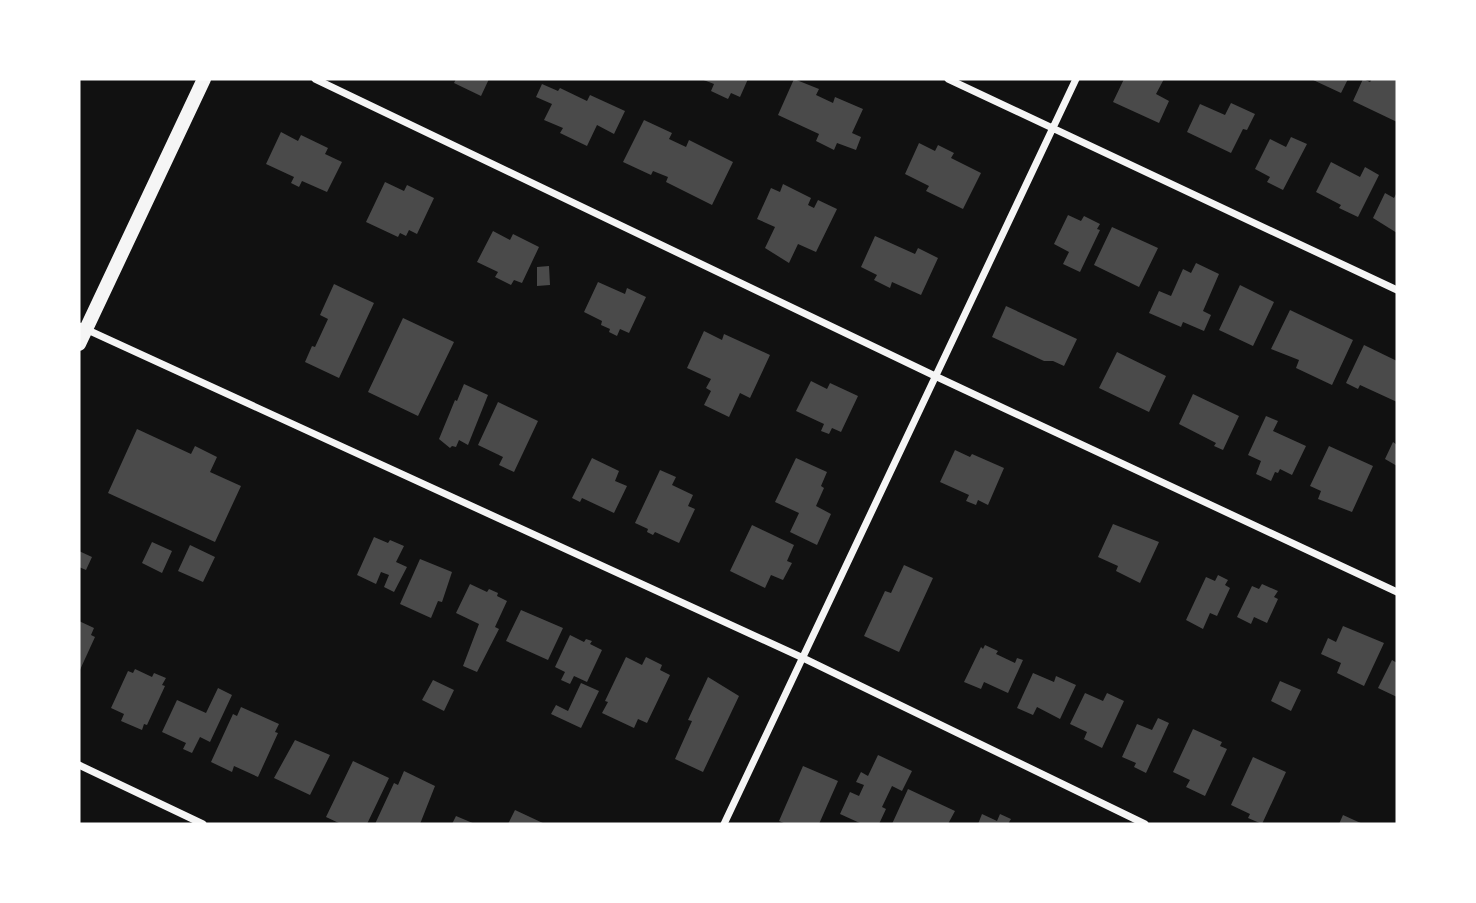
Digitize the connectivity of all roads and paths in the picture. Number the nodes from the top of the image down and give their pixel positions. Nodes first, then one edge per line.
1 (204, 79) edge
2 (315, 79) edge
3 (948, 79) edge
4 (1076, 79) edge
5 (1053, 127) junction
6 (1397, 290) edge
7 (82, 327) edge
8 (79, 344) edge
9 (935, 376) junction
10 (1397, 592) edge
11 (801, 657) junction
12 (79, 765) edge
13 (203, 824) edge
14 (724, 824) edge
15 (1145, 824) edge

1 - 7 main road
2 - 9 street
3 - 5 street
4 - 5 street
5 - 6 street
5 - 9 street
7 - 8 main road
7 - 11 street
9 - 10 street
9 - 11 street
11 - 14 street
11 - 15 street
12 - 13 street

